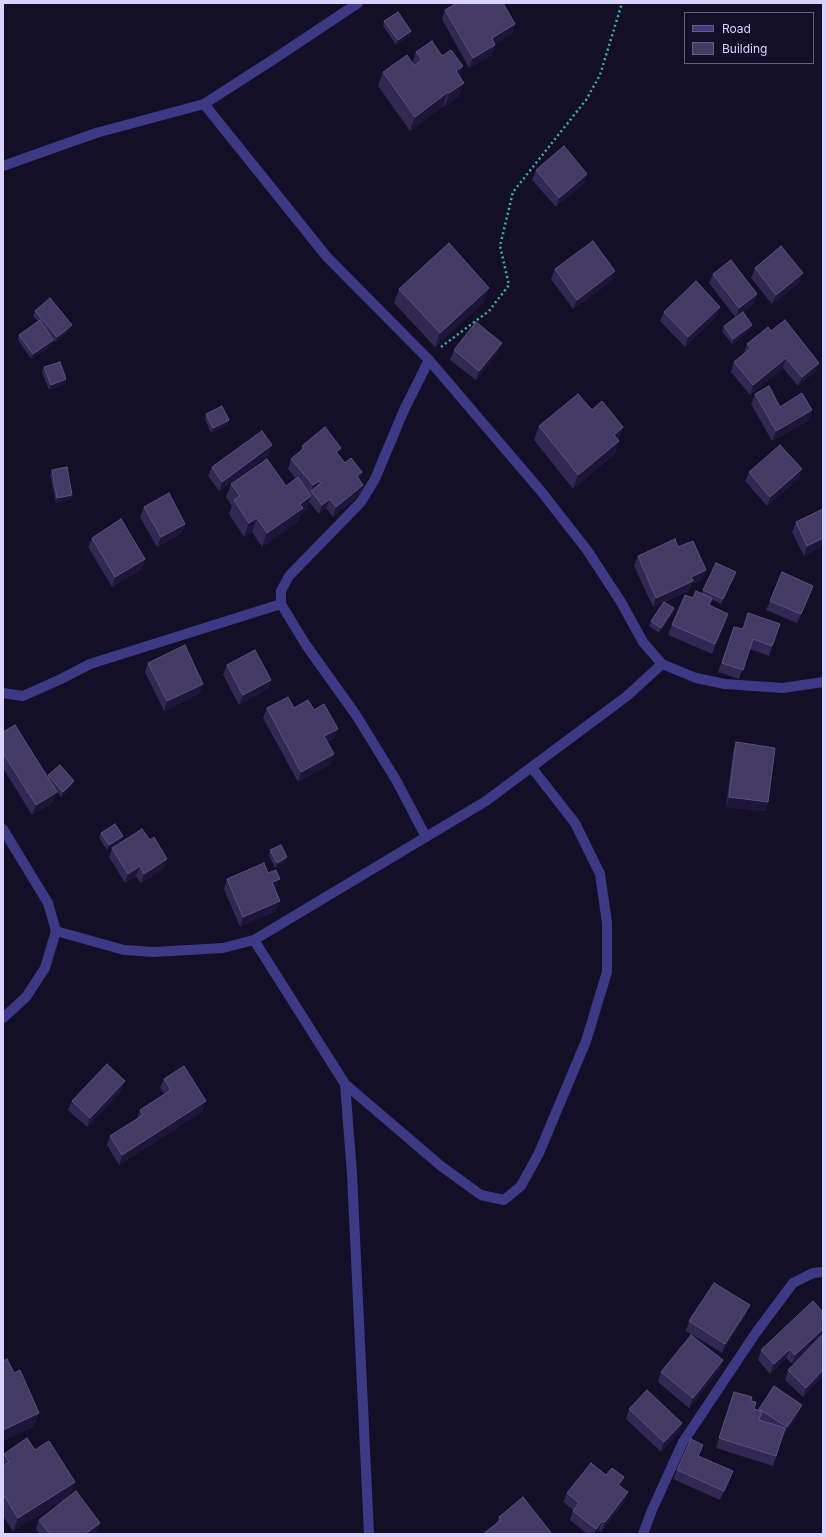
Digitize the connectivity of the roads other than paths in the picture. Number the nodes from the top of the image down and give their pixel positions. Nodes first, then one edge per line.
1 (358, 3) edge
2 (204, 104) junction
3 (3, 166) edge
4 (427, 358) junction
5 (282, 604) junction
6 (662, 664) junction
7 (823, 682) edge
8 (3, 693) edge
9 (532, 768) junction
10 (3, 829) edge
11 (426, 837) junction
12 (56, 931) junction
13 (254, 940) junction
14 (3, 1018) edge
15 (345, 1084) junction
16 (823, 1272) edge
17 (369, 1534) edge
18 (643, 1534) edge

1 - 2 street
2 - 3 street
2 - 4 street
4 - 5 street
4 - 6 street
5 - 8 street
5 - 11 street
6 - 7 street
6 - 9 street
9 - 11 street
9 - 15 street
10 - 12 street
11 - 13 street
12 - 13 street
12 - 14 street
13 - 15 street
15 - 17 street
16 - 18 street

